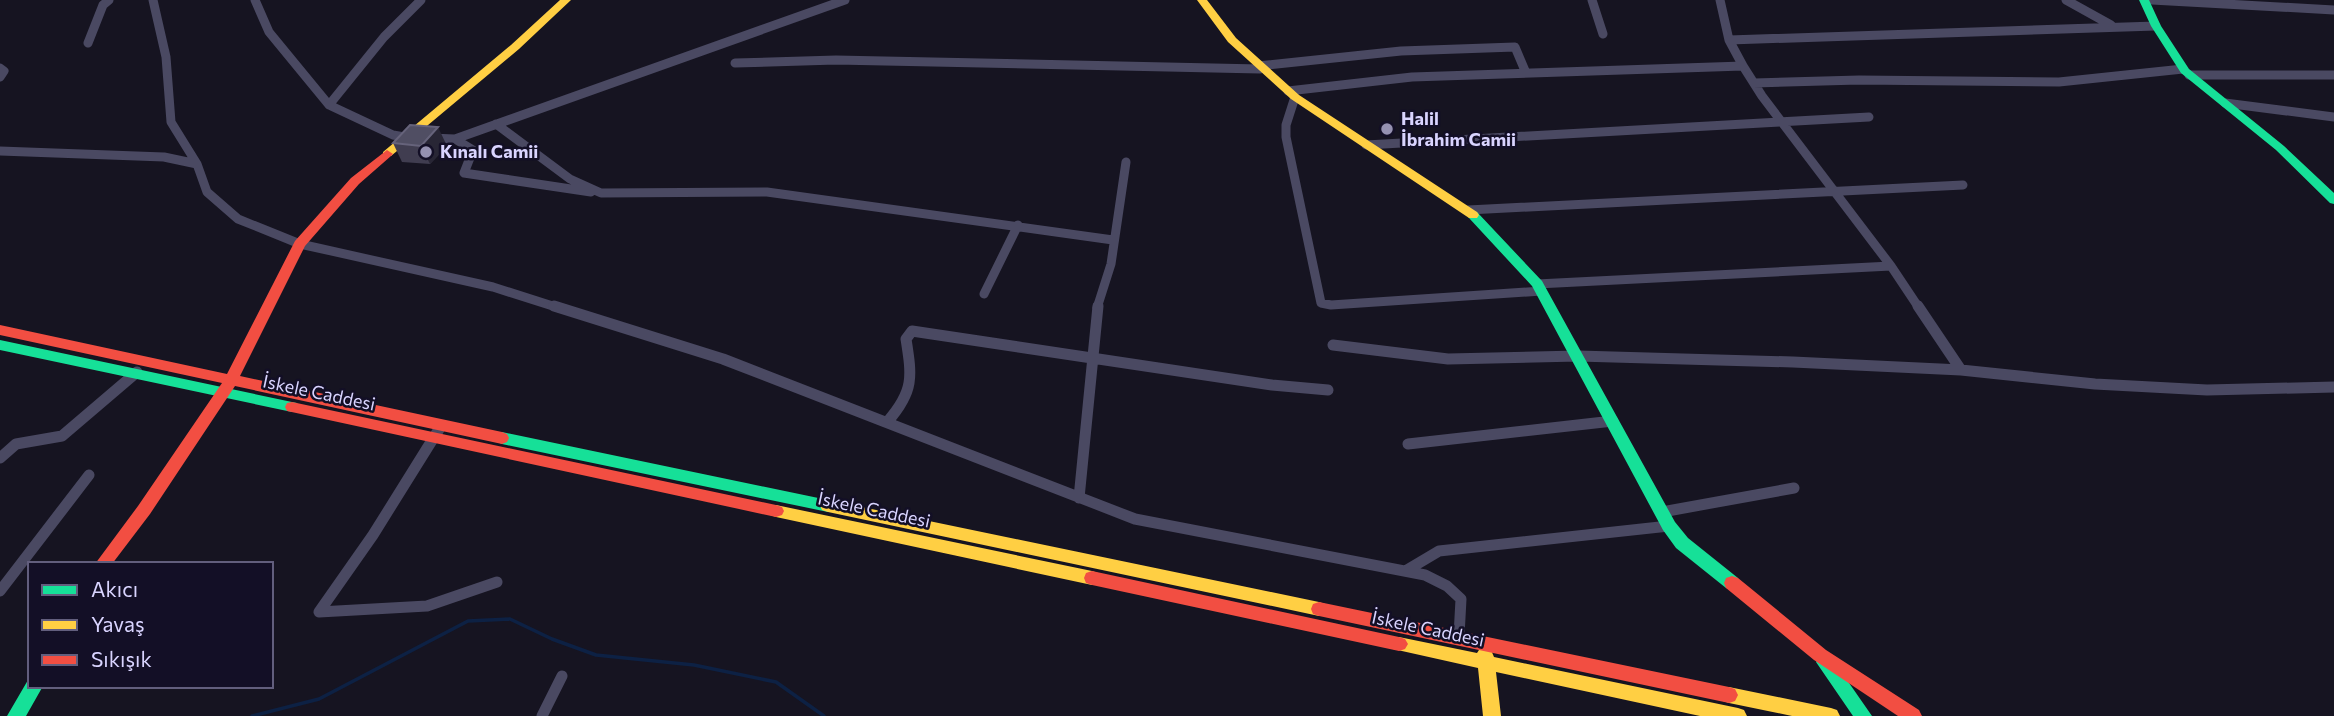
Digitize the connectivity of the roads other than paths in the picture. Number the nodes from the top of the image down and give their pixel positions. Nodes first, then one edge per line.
1 (108, 0) edge
2 (153, 0) edge
3 (255, 0) edge
4 (421, 0) edge
5 (566, 0) edge
6 (845, 0) edge
7 (1202, 0) edge
8 (1592, 0) edge
9 (1720, 0) edge
10 (2066, 0) edge
11 (2144, 0) edge
12 (2152, 0) edge
13 (830, 2) edge
14 (2334, 10) edge
15 (2114, 26) junction
16 (2156, 26) junction
17 (1603, 34) dead end
18 (1729, 40) junction
19 (88, 43) dead end
20 (735, 63) dead end
21 (1744, 66) junction
22 (0, 68) edge
23 (1259, 68) junction
24 (2186, 72) junction
25 (1525, 73) junction
26 (2334, 75) edge
27 (0, 77) edge
28 (1754, 83) junction
29 (1292, 94) junction
30 (2225, 103) junction
31 (329, 105) junction
32 (1869, 117) dead end
33 (2334, 117) edge
34 (1784, 122) junction
35 (496, 124) junction
36 (408, 138) junction
37 (455, 139) junction
38 (1366, 145) junction
39 (0, 150) edge
40 (1126, 162) dead end
41 (197, 164) junction
42 (1963, 185) dead end
43 (1836, 191) junction
44 (601, 193) junction
45 (2334, 200) edge
46 (1468, 209) junction
47 (1018, 225) junction
48 (1113, 240) junction
49 (300, 244) junction
50 (1891, 267) junction
51 (1539, 287) junction
52 (984, 294) dead end
53 (0, 330) edge
54 (0, 345) edge
55 (1333, 345) dead end
56 (1578, 356) junction
57 (1090, 357) junction
58 (1961, 370) junction
59 (137, 373) junction
60 (229, 386) junction
61 (2334, 387) edge
62 (1328, 390) dead end
63 (1613, 421) junction
64 (888, 422) junction
65 (437, 432) junction
66 (1408, 444) dead end
67 (0, 458) edge
68 (89, 475) dead end
69 (1794, 488) dead end
70 (1079, 498) junction
71 (1662, 512) junction
72 (1669, 526) junction
73 (105, 562) edge
74 (1407, 570) junction
75 (497, 582) dead end
76 (0, 592) edge
77 (1459, 636) junction
78 (1482, 641) junction
79 (1820, 655) junction
80 (1486, 661) junction
81 (562, 676) dead end
82 (33, 688) edge
83 (16, 716) edge
84 (542, 716) edge
85 (1492, 716) edge
86 (1738, 716) edge
87 (1831, 716) edge
88 (1863, 716) edge
89 (1913, 716) edge

1 - 19 street
2 - 41 street
3 - 31 street
4 - 31 street
5 - 36 main road
6 - 13 street
7 - 23 main road
8 - 17 street
9 - 18 street
10 - 15 street
11 - 16 main road
12 - 14 street
13 - 35 street
15 - 16 street
15 - 18 street
16 - 24 main road
18 - 21 street
20 - 23 street
21 - 25 street
21 - 28 street
22 - 27 street
23 - 25 street
23 - 29 main road
24 - 26 street
24 - 28 street
24 - 30 main road
25 - 29 street
28 - 34 street
29 - 38 main road
29 - 51 street
30 - 33 street
30 - 45 main road
31 - 36 street
32 - 34 street
34 - 38 street
34 - 43 street
35 - 37 street
35 - 44 street
36 - 37 street
36 - 49 main road
37 - 44 street
38 - 46 main road
39 - 41 street
40 - 48 street
41 - 49 street
42 - 43 street
43 - 46 street
43 - 50 street
44 - 47 street
46 - 51 main road
47 - 48 street
47 - 52 street
48 - 57 street
49 - 60 main road
49 - 64 street
50 - 51 street
50 - 58 street
51 - 56 main road
53 - 60 main road
54 - 59 main road, İskele Caddesi
55 - 56 street
56 - 58 street
56 - 63 main road
57 - 62 street
57 - 64 street
57 - 70 street
58 - 61 street
59 - 60 main road, İskele Caddesi
59 - 67 street
60 - 65 main road, İskele Caddesi
60 - 73 main road
63 - 66 street
63 - 71 main road
64 - 70 street
65 - 75 street
65 - 77 main road
65 - 80 main road, İskele Caddesi
68 - 76 street
69 - 71 street
70 - 74 street
71 - 72 main road
72 - 74 street
72 - 79 main road
74 - 77 street
77 - 78 main road
78 - 80 main road
78 - 87 main road
79 - 88 main road
79 - 89 main road
80 - 85 main road
80 - 86 main road, İskele Caddesi
81 - 84 street
82 - 83 main road

